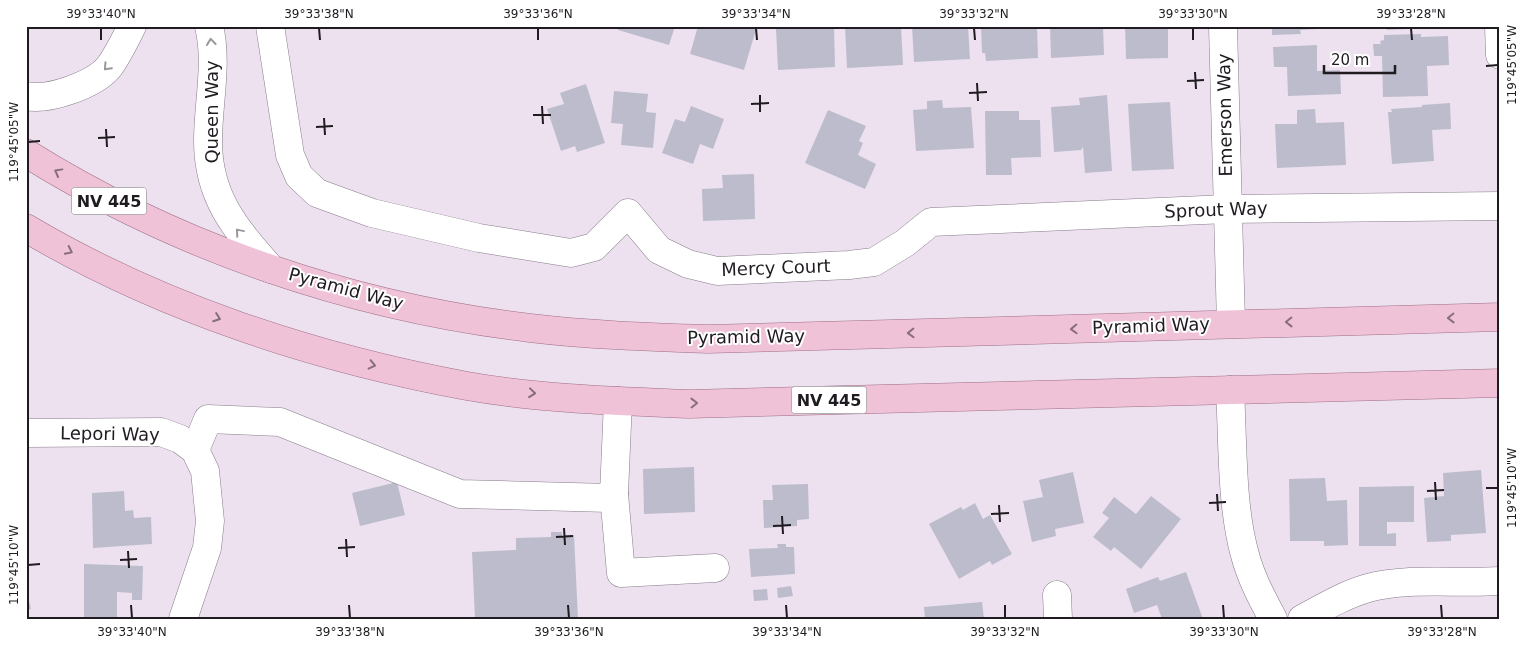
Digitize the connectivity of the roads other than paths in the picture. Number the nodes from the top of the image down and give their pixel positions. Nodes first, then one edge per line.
1 (132, 26) edge
2 (209, 26) edge
3 (270, 26) edge
4 (1223, 26) edge
5 (1499, 26) edge
6 (1500, 55) edge
7 (26, 96) edge
8 (26, 153) edge
9 (1500, 206) edge
10 (1227, 209) junction
11 (932, 222) joint
12 (26, 228) edge
13 (271, 269) junction
14 (1500, 317) edge
15 (1230, 324) junction
16 (1500, 382) edge
17 (1230, 390) junction
18 (618, 401) junction
19 (26, 433) edge
20 (195, 450) junction
21 (614, 494) junction
22 (715, 568) dead end
23 (1494, 582) edge
24 (184, 619) edge
25 (1272, 619) edge
26 (1302, 619) edge

1 -> 7 street
13 -> 2 street, Queen Way
3 - 11 street, Mercy Court
4 - 10 street, Emerson Way
5 - 6 street
13 -> 8 main road, Pyramid Way / NV 445
9 - 10 street, Sprout Way
10 - 11 street, Sprout Way
10 - 15 street, Emerson Way
12 -> 18 main road, NV 445
15 -> 13 main road, Pyramid Way / NV 445
14 -> 15 main road, Pyramid Way / NV 445
16 - 17 main road, NV 445
18 -> 17 main road, NV 445
17 - 25 street
18 - 21 street
19 - 20 street, Lepori Way
20 - 21 street
20 - 24 street
21 - 22 street
23 - 26 street

